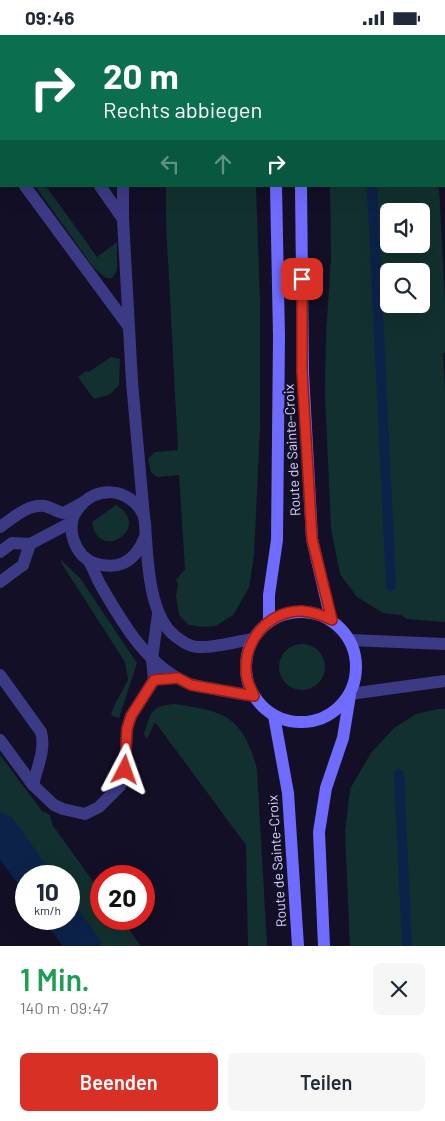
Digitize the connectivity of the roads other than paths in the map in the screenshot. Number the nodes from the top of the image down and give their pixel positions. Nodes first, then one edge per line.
1 (26, 187) edge
2 (101, 187) edge
3 (123, 187) edge
4 (276, 187) edge
5 (302, 187) edge
6 (123, 219) junction
7 (129, 327) junction
8 (84, 502) junction
9 (144, 517) junction
10 (72, 522) junction
11 (0, 527) edge
12 (145, 537) junction
13 (30, 544) junction
14 (0, 552) edge
15 (89, 561) junction
16 (0, 581) edge
17 (158, 614) junction
18 (332, 620) junction
19 (269, 622) junction
20 (253, 639) junction
21 (350, 640) junction
22 (445, 644) edge
23 (152, 659) junction
24 (0, 675) edge
25 (178, 678) junction
26 (154, 680) junction
27 (445, 681) edge
28 (350, 694) junction
29 (254, 696) junction
30 (274, 716) junction
31 (0, 740) edge
32 (33, 785) junction
33 (298, 946) edge
34 (324, 946) edge

1 - 7 street
2 - 6 street
3 - 6 street
4 - 19 main road, Route de Sainte-Croix
5 - 18 main road, Route de Sainte-Croix
6 - 7 street
7 - 9 street
8 - 9 street
8 - 10 street
8 - 11 street
9 - 12 street
10 - 13 street
10 - 15 street
12 - 15 street
12 - 17 street
13 - 14 street
13 - 16 street
15 - 23 street
17 - 20 street
17 - 23 street
18 - 19 main road
18 - 21 main road
19 - 20 main road
20 - 29 main road
21 - 22 street
21 - 28 main road
23 - 25 street
23 - 26 street
24 - 32 street
25 - 26 street
25 - 29 street
26 - 32 street
27 - 28 street
28 - 30 main road
28 - 34 main road
29 - 30 main road
30 - 33 main road, Route de Sainte-Croix
31 - 32 street

